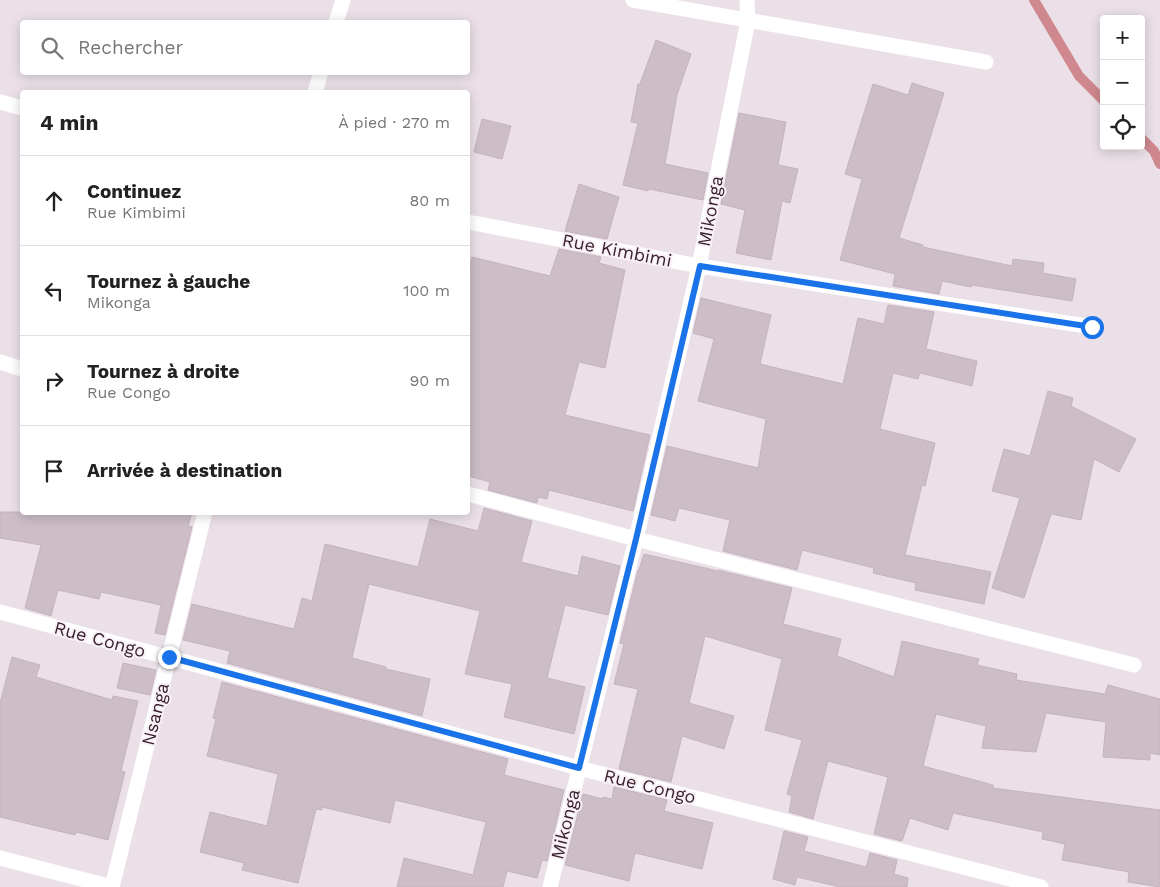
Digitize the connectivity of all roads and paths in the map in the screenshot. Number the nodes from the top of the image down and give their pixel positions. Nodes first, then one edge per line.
1 (343, 0) edge
2 (633, 0) edge
3 (748, 0) edge
4 (337, 20) edge
5 (748, 21) junction
6 (986, 62) dead end
7 (320, 75) edge
8 (315, 90) edge
9 (0, 102) edge
10 (20, 107) edge
11 (470, 222) edge
12 (700, 266) junction
13 (1092, 327) dead end
14 (0, 362) edge
15 (20, 368) edge
16 (470, 495) edge
17 (204, 515) edge
18 (636, 539) junction
19 (0, 612) edge
20 (169, 657) junction
21 (1134, 665) dead end
22 (579, 768) junction
23 (0, 858) edge
24 (112, 887) edge
25 (550, 887) edge
26 (1041, 887) edge

1 - 4 street
2 - 5 street
3 - 5 street, Mikonga
5 - 6 street
5 - 12 street, Mikonga
7 - 8 street
9 - 10 street
11 - 12 street, Rue Kimbimi
12 - 13 street, Rue Kimbimi
12 - 18 street, Mikonga
14 - 15 street
16 - 18 street
17 - 20 street, Nsanga
18 - 21 street
18 - 22 street, Mikonga
19 - 20 street, Rue Congo
20 - 22 street, Rue Congo
20 - 24 street, Nsanga
22 - 25 street, Mikonga
22 - 26 street, Rue Congo
23 - 24 street

